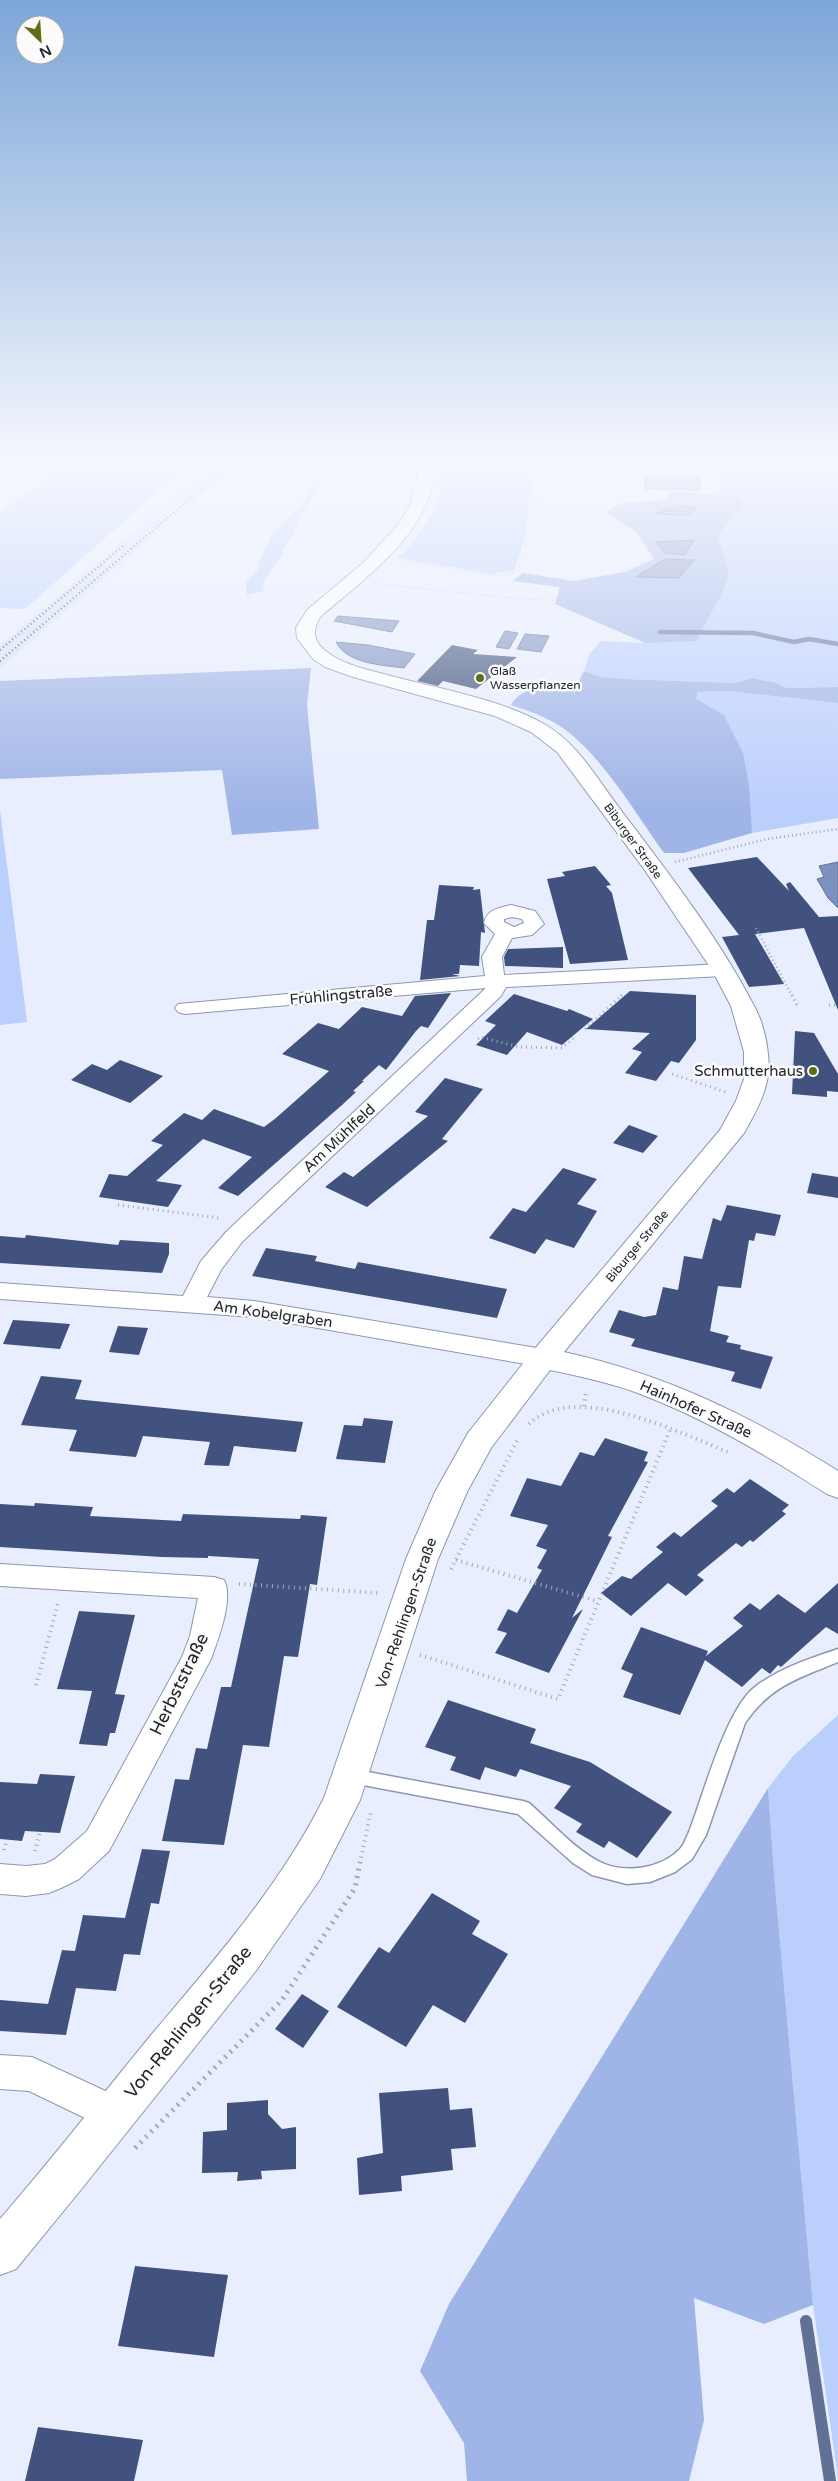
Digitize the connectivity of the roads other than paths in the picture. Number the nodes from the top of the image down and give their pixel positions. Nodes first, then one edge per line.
1 (355, 577) edge
2 (506, 931) dead end
3 (722, 970) junction
4 (496, 981) junction
5 (185, 1008) dead end
6 (0, 1291) edge
7 (192, 1303) junction
8 (543, 1358) junction
9 (838, 1486) edge
10 (0, 1575) edge
11 (838, 1655) edge
12 (350, 1775) junction
13 (0, 1879) edge
14 (0, 2072) edge
15 (114, 2114) junction
16 (0, 2253) edge

1 - 3 street, Biburger Straße
2 - 4 street
3 - 4 street, Frühlingstraße
3 - 8 street, Biburger Straße
4 - 5 street, Frühlingstraße
4 - 7 street, Am Mühlfeld
6 - 7 street, Am Kobelgraben
7 - 8 street, Am Kobelgraben
8 - 9 street, Hainhofer Straße
8 - 12 street, Von-Rehlingen-Straße
10 - 13 street, Herbststraße
11 - 12 lane
12 - 15 street, Von-Rehlingen-Straße
14 - 15 street
15 - 16 street, Von-Rehlingen-Straße

